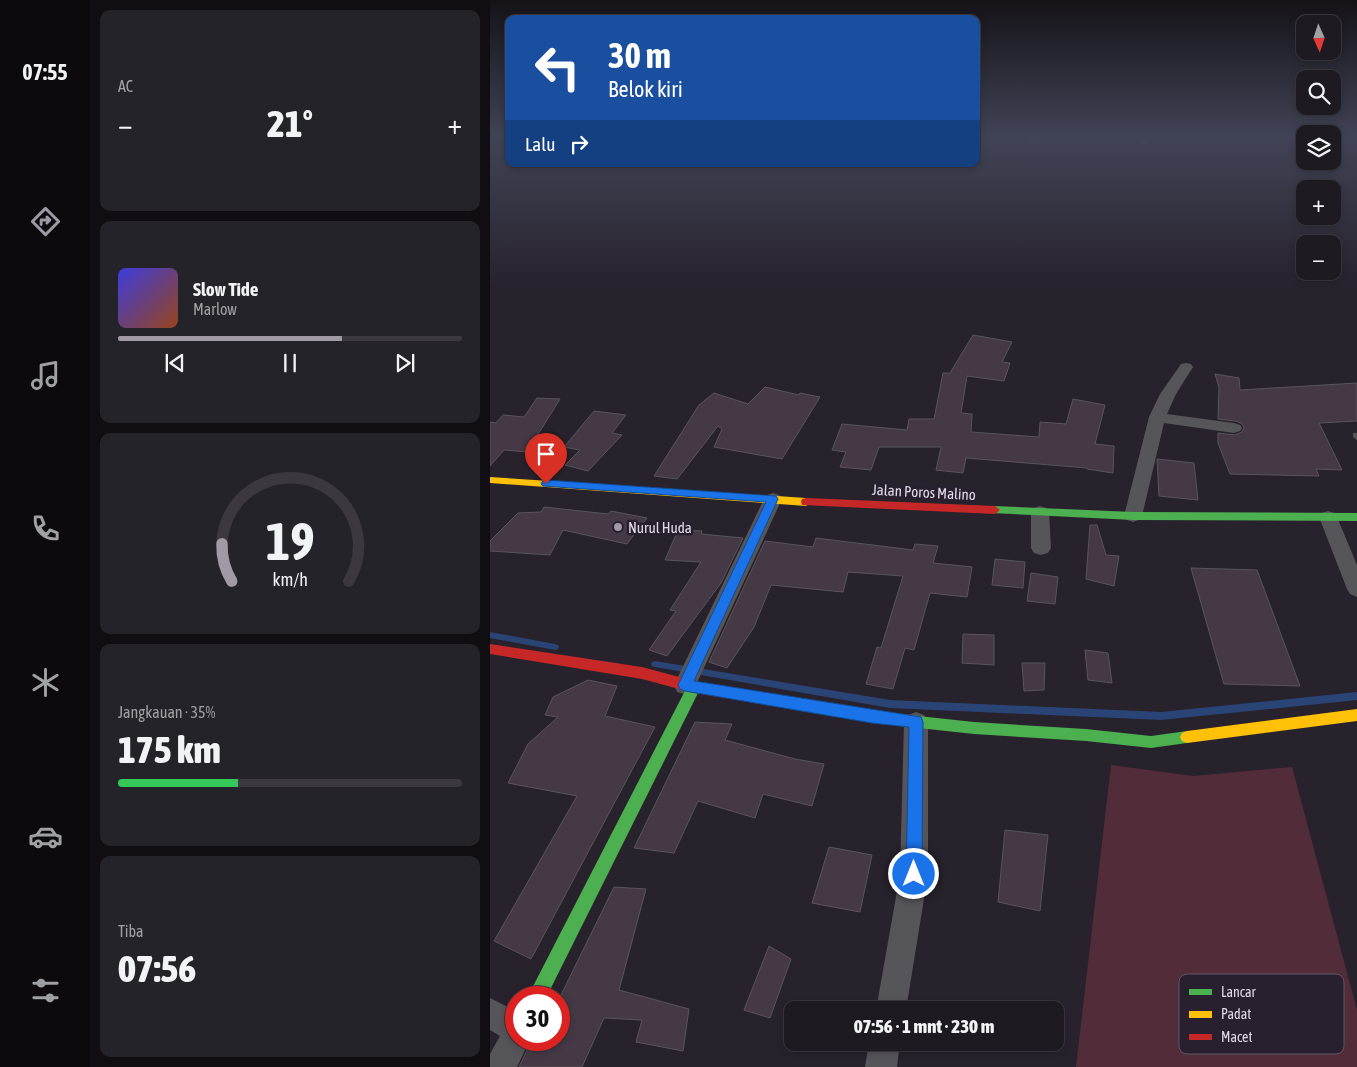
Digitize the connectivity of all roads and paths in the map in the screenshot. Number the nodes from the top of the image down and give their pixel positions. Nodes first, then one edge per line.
1 (1186, 367) dead end
2 (1156, 417) junction
3 (1234, 428) dead end
4 (490, 480) edge
5 (773, 499) junction
6 (1040, 512) junction
7 (1133, 516) junction
8 (1328, 517) junction
9 (1357, 518) edge
10 (1041, 548) dead end
11 (1357, 589) edge
12 (490, 649) edge
13 (690, 686) junction
14 (1357, 715) edge
15 (916, 722) junction
16 (542, 986) edge
17 (892, 1001) edge
18 (490, 1013) edge
19 (505, 1022) edge
20 (509, 1051) edge
21 (884, 1051) edge
22 (500, 1067) edge
23 (881, 1067) edge

1 - 2 street
2 - 3 street
2 - 7 street
4 - 5 street, Jalan Poros Malino
5 - 6 street, Jalan Poros Malino
5 - 13 street
6 - 7 street, Jalan Poros Malino
6 - 10 street
7 - 8 street, Jalan Poros Malino
8 - 9 street, Jalan Poros Malino
8 - 11 street
12 - 13 street
13 - 15 street
13 - 16 street
14 - 15 street
15 - 17 street
18 - 19 street
20 - 22 street
21 - 23 street

